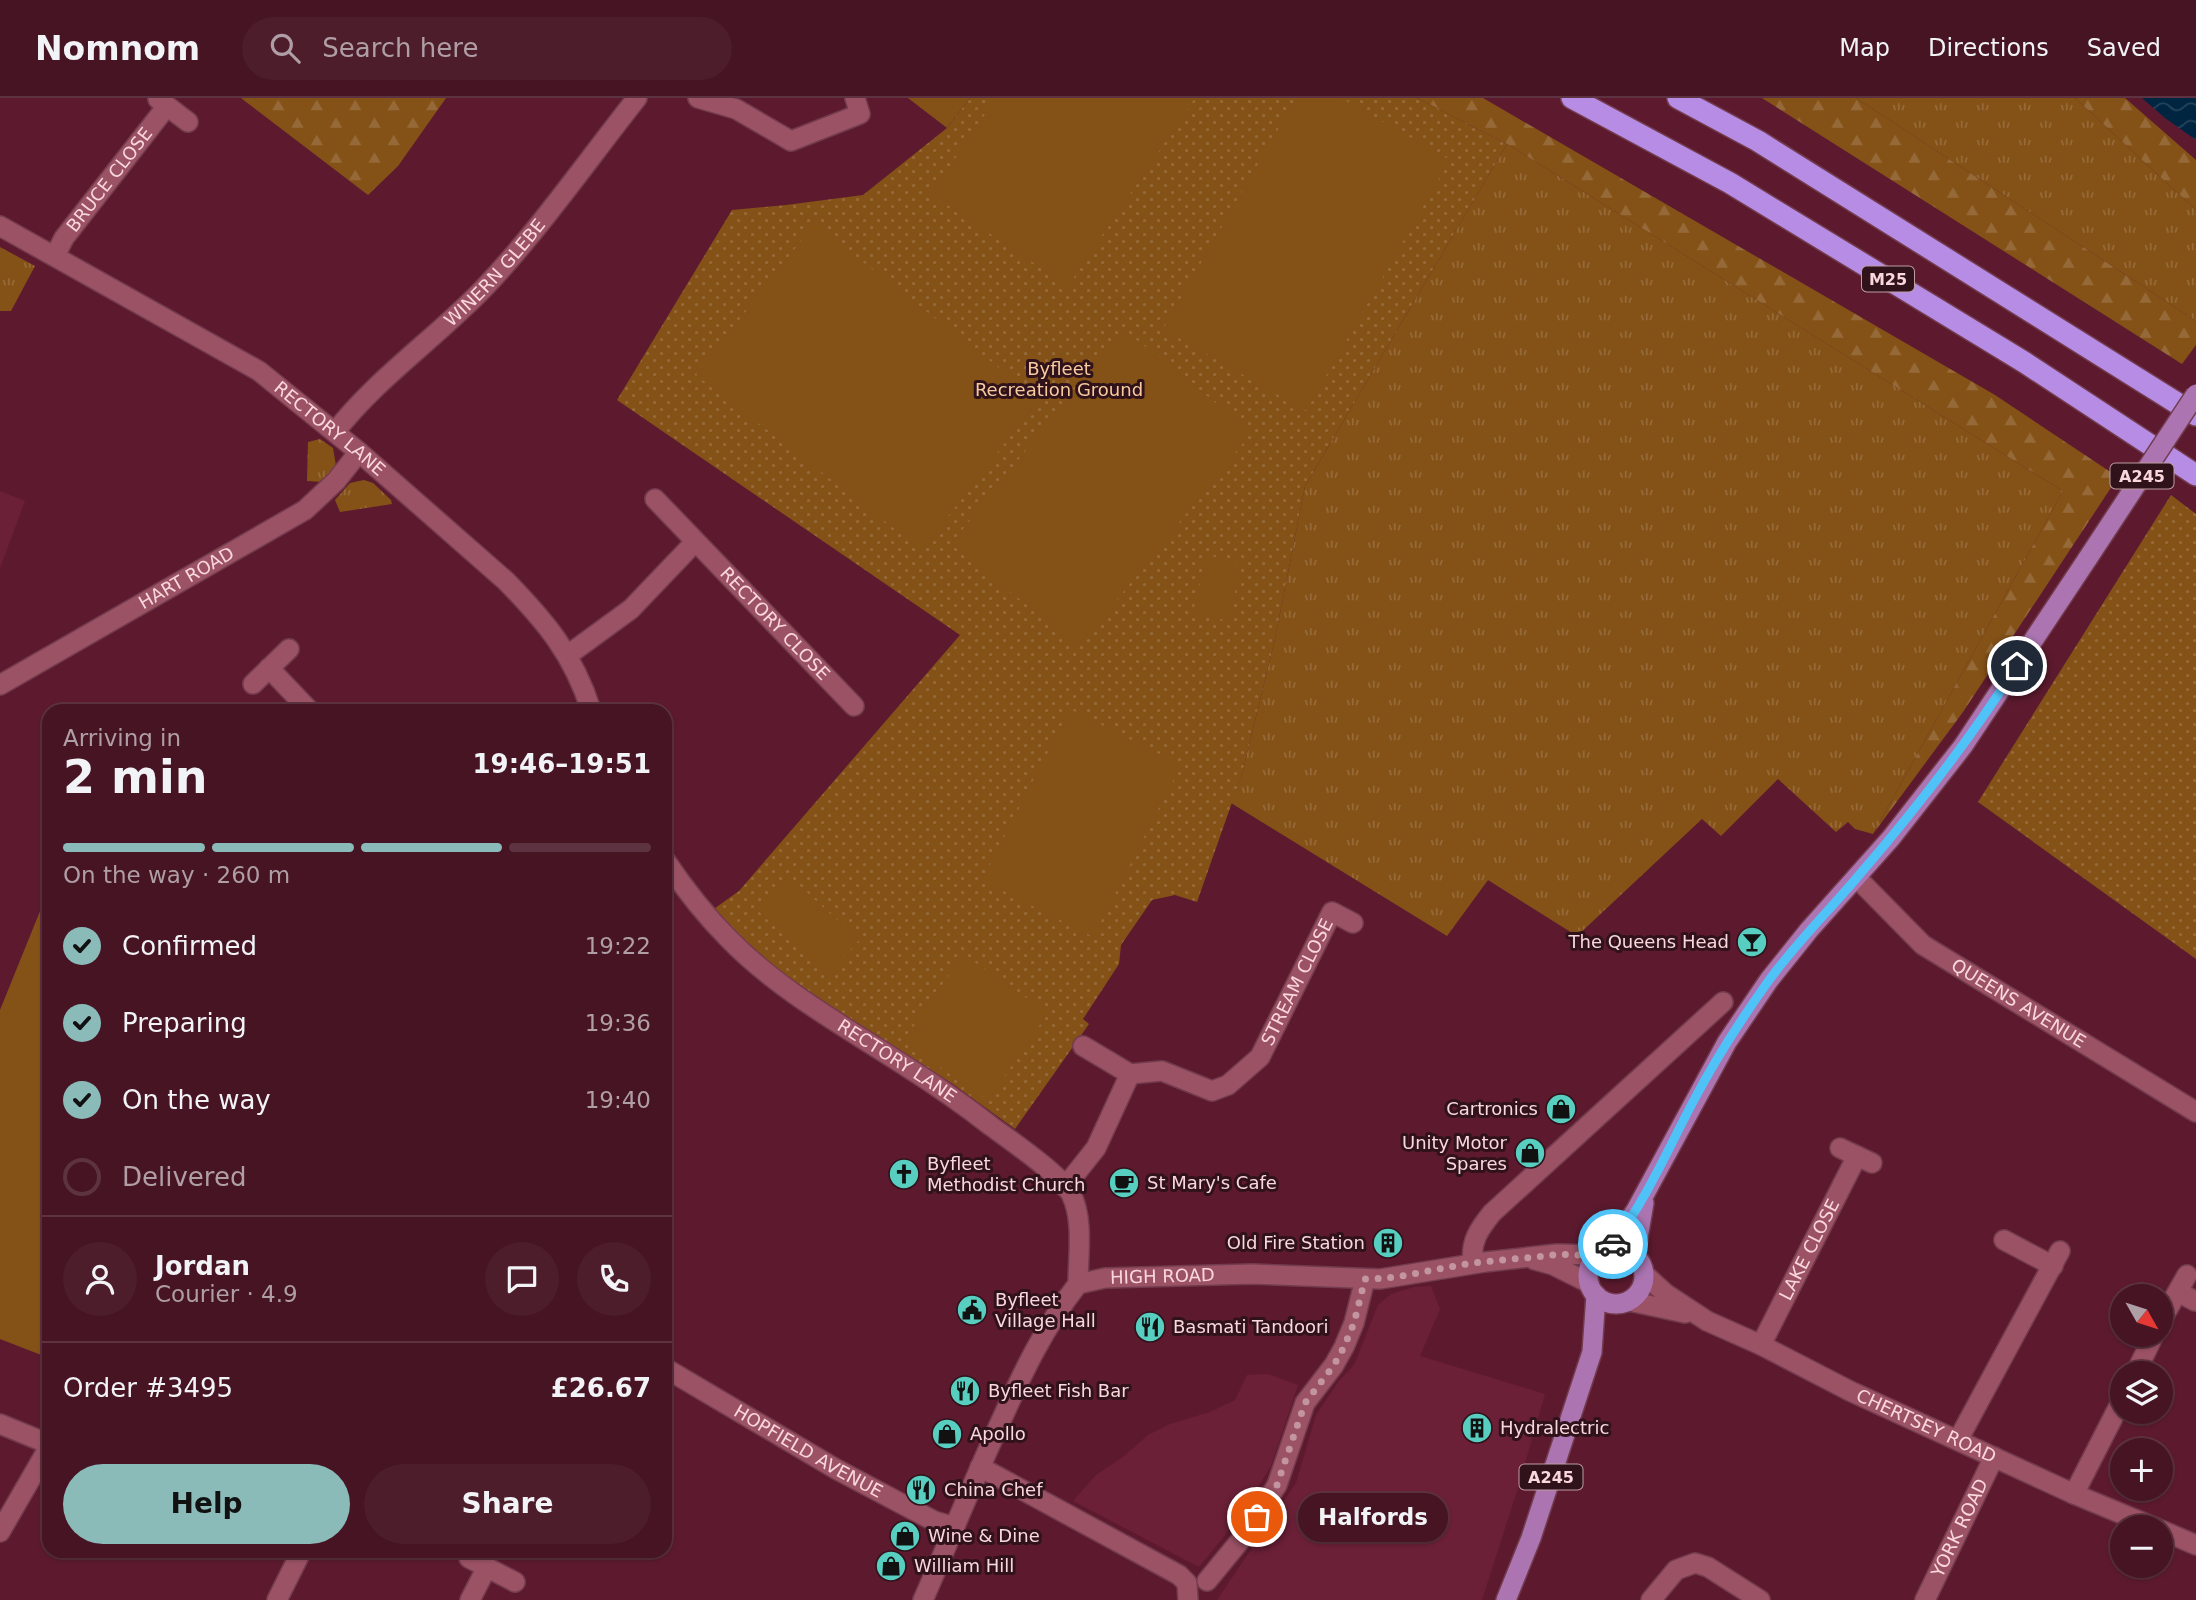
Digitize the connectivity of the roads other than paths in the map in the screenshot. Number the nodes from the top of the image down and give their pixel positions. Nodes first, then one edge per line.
1 (637, 98) edge
2 (698, 98) edge
3 (1572, 98) edge
4 (1678, 98) edge
5 (162, 102) edge
6 (860, 113) edge
7 (188, 122) dead end
8 (0, 226) edge
9 (55, 256) junction
10 (2196, 394) edge
11 (2196, 415) edge
12 (335, 432) junction
13 (359, 452) junction
14 (2196, 475) edge
15 (655, 499) dead end
16 (695, 542) junction
17 (289, 649) dead end
18 (568, 655) junction
19 (269, 668) junction
20 (253, 684) dead end
21 (0, 685) edge
22 (303, 704) edge
23 (589, 704) edge
24 (854, 706) dead end
25 (672, 870) edge
26 (1857, 878) junction
27 (1353, 923) dead end
28 (1723, 1002) dead end
29 (1083, 1046) dead end
30 (1130, 1074) junction
31 (2196, 1112) edge
32 (1857, 1156) dead end
33 (1065, 1187) junction
34 (1646, 1192) junction
35 (2004, 1240) dead end
36 (1603, 1252) junction
37 (1635, 1255) junction
38 (1530, 1258) junction
39 (1474, 1263) junction
40 (1644, 1274) junction
41 (1365, 1279) junction
42 (1078, 1284) junction
43 (1592, 1289) junction
44 (2186, 1289) edge
45 (1623, 1302) junction
46 (2174, 1304) edge
47 (1699, 1317) junction
48 (1761, 1345) junction
49 (1592, 1352) junction
50 (672, 1372) edge
51 (2110, 1423) edge
52 (0, 1424) edge
53 (1958, 1440) junction
54 (42, 1442) edge
55 (42, 1457) edge
56 (1994, 1457) junction
57 (980, 1467) junction
58 (2074, 1494) junction
59 (2125, 1515) edge
60 (956, 1527) junction
61 (0, 1532) edge
62 (2173, 1535) edge
63 (2196, 1545) edge
64 (298, 1558) edge
65 (469, 1558) dead end
66 (488, 1567) junction
67 (515, 1581) dead end
68 (1207, 1581) dead end
69 (277, 1600) edge
70 (470, 1600) edge
71 (923, 1600) edge
72 (1188, 1600) edge
73 (1506, 1600) edge
74 (1651, 1600) edge
75 (1760, 1600) edge
76 (1925, 1600) edge

1 - 12 street, WINERN GLEBE
2 - 6 street
3 - 14 highway, M25
4 - 11 highway, M25
5 - 7 street, BRUCE CLOSE
5 - 9 street, BRUCE CLOSE
8 - 9 street, RECTORY LANE
9 - 12 street, RECTORY LANE
10 - 26 main road, A245, bridge
12 - 13 street, RECTORY LANE
13 - 18 street, RECTORY LANE
13 - 21 street, HART ROAD
15 - 16 street, RECTORY CLOSE
16 - 18 street
16 - 24 street, RECTORY CLOSE
17 - 19 street
18 - 23 street, RECTORY LANE
19 - 20 street
19 - 22 street
25 - 33 street, RECTORY LANE
26 - 31 street, QUEENS AVENUE
26 - 34 main road, A245
27 - 30 street, STREAM CLOSE
28 - 39 street
29 - 30 street
30 - 33 street
32 - 48 street, LAKE CLOSE
33 - 42 street, RECTORY LANE
34 - 36 main road, A245
34 - 37 main road, A245
35 - 53 street
36 - 37 main road
36 - 38 street, HIGH ROAD
36 - 43 main road
37 - 40 main road
38 - 39 street, HIGH ROAD
38 - 43 street, HIGH ROAD
39 - 41 street, HIGH ROAD
40 - 45 main road
40 - 47 street, CHERTSEY ROAD
41 - 42 street, HIGH ROAD
41 - 68 street
42 - 57 street
43 - 45 main road
43 - 49 main road, A245
44 - 46 street
45 - 47 street, CHERTSEY ROAD
45 - 49 main road, A245
47 - 48 street, CHERTSEY ROAD
48 - 53 street, CHERTSEY ROAD
49 - 73 main road, A245
50 - 60 street, HOPFIELD AVENUE
51 - 58 street
52 - 54 street
53 - 56 street, CHERTSEY ROAD
55 - 61 street
56 - 58 street, CHERTSEY ROAD
56 - 76 street, YORK ROAD
57 - 60 street
57 - 72 street
58 - 59 street, CHERTSEY ROAD
60 - 71 street
62 - 63 street
64 - 69 street
65 - 66 street
66 - 67 street
66 - 70 street
74 - 75 street

